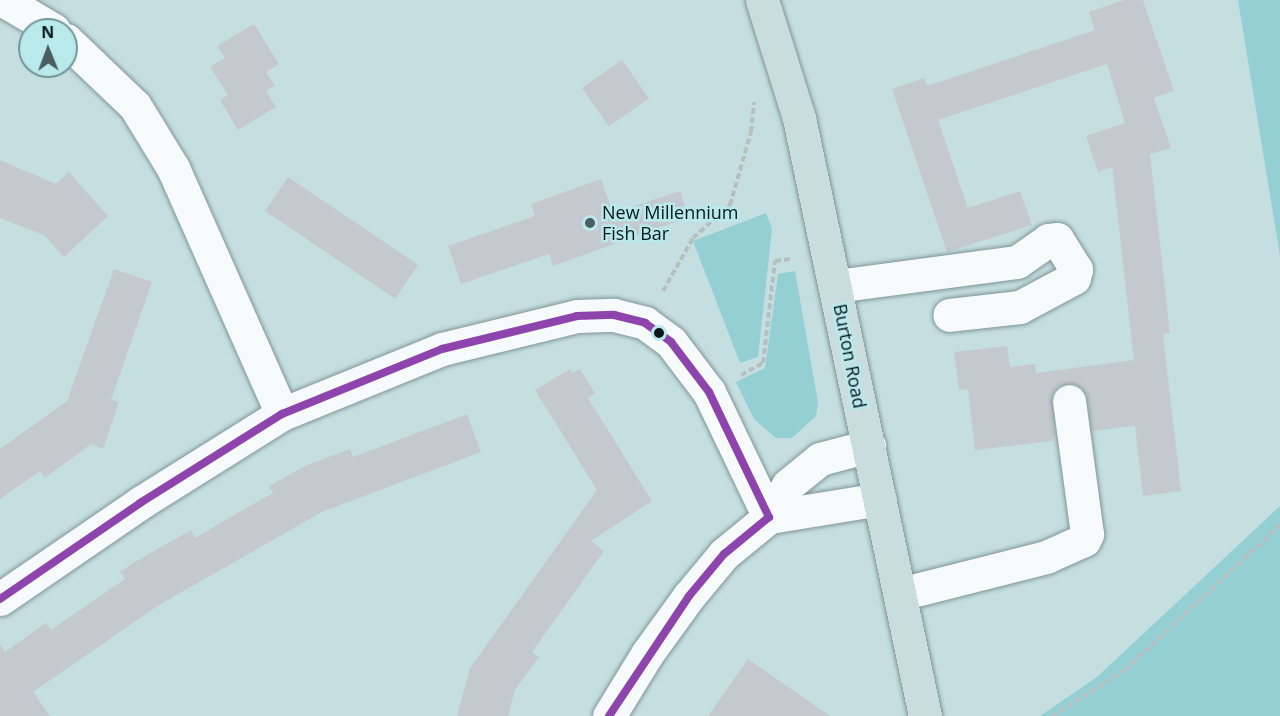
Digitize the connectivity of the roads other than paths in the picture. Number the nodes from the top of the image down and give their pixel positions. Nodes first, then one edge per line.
1 (3, 0) edge
2 (762, 0) edge
3 (43, 18) edge
4 (78, 48) edge
5 (836, 286) junction
6 (949, 315) dead end
7 (1069, 401) dead end
8 (282, 414) junction
9 (868, 446) junction
10 (880, 499) junction
11 (769, 517) junction
12 (900, 594) junction
13 (0, 599) edge
14 (609, 716) edge
15 (925, 716) edge

1 - 3 street
2 - 5 highway, Burton Road
4 - 8 street
5 - 6 street
5 - 9 highway, Burton Road
7 - 12 street
8 - 11 street
8 - 13 street
9 - 10 highway, Burton Road
9 - 11 street
10 - 11 street
10 - 12 highway, Burton Road
11 - 14 street
12 - 15 highway, Burton Road

